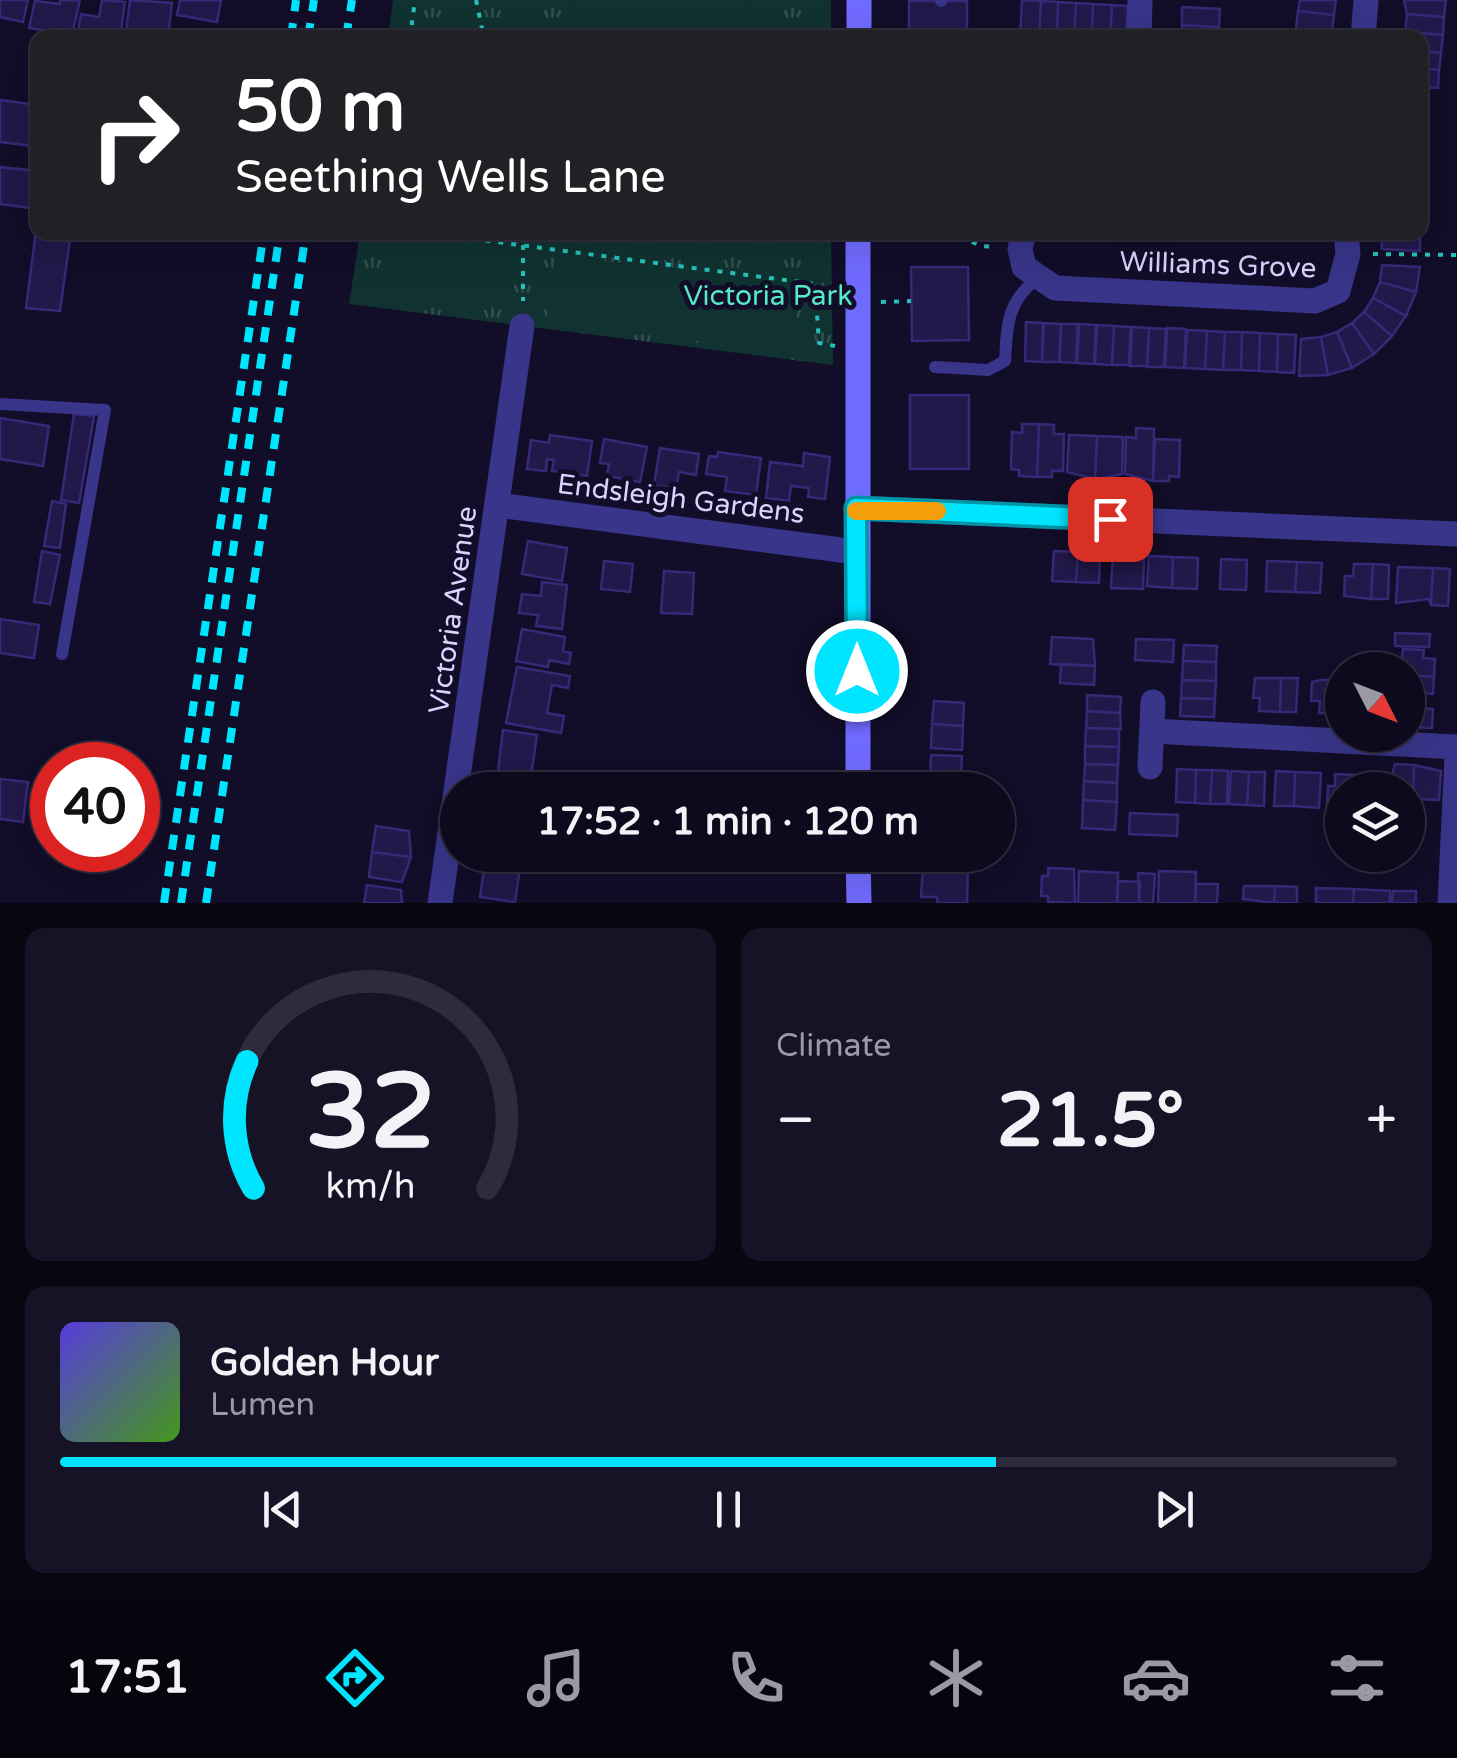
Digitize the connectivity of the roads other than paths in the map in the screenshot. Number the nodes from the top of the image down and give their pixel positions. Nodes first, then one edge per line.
1 (859, 0) edge
2 (1140, 0) edge
3 (1366, 0) edge
4 (859, 30) edge
5 (1139, 30) edge
6 (1364, 30) edge
7 (858, 240) edge
8 (1022, 241) edge
9 (1347, 243) edge
10 (1036, 279) junction
11 (522, 326) road end
12 (935, 368) dead end
13 (0, 404) edge
14 (498, 505) junction
15 (856, 508) junction
16 (1457, 534) edge
17 (856, 552) junction
18 (62, 654) dead end
19 (1153, 702) dead end
20 (1152, 732) junction
21 (1457, 747) edge
22 (1457, 756) edge
23 (1150, 767) dead end
24 (858, 772) edge
25 (858, 872) edge
26 (440, 903) edge
27 (859, 903) edge
28 (1450, 903) edge

1 - 4 street
2 - 5 street
3 - 6 street
7 - 15 street
8 - 10 street
9 - 10 street, Williams Grove
10 - 12 lane
11 - 14 street, Victoria Avenue
13 - 18 lane
14 - 17 street, Endsleigh Gardens
14 - 26 street, Victoria Avenue
15 - 16 street
15 - 17 street
17 - 24 street
19 - 20 street
20 - 21 street
20 - 23 street
22 - 28 street
25 - 27 street

